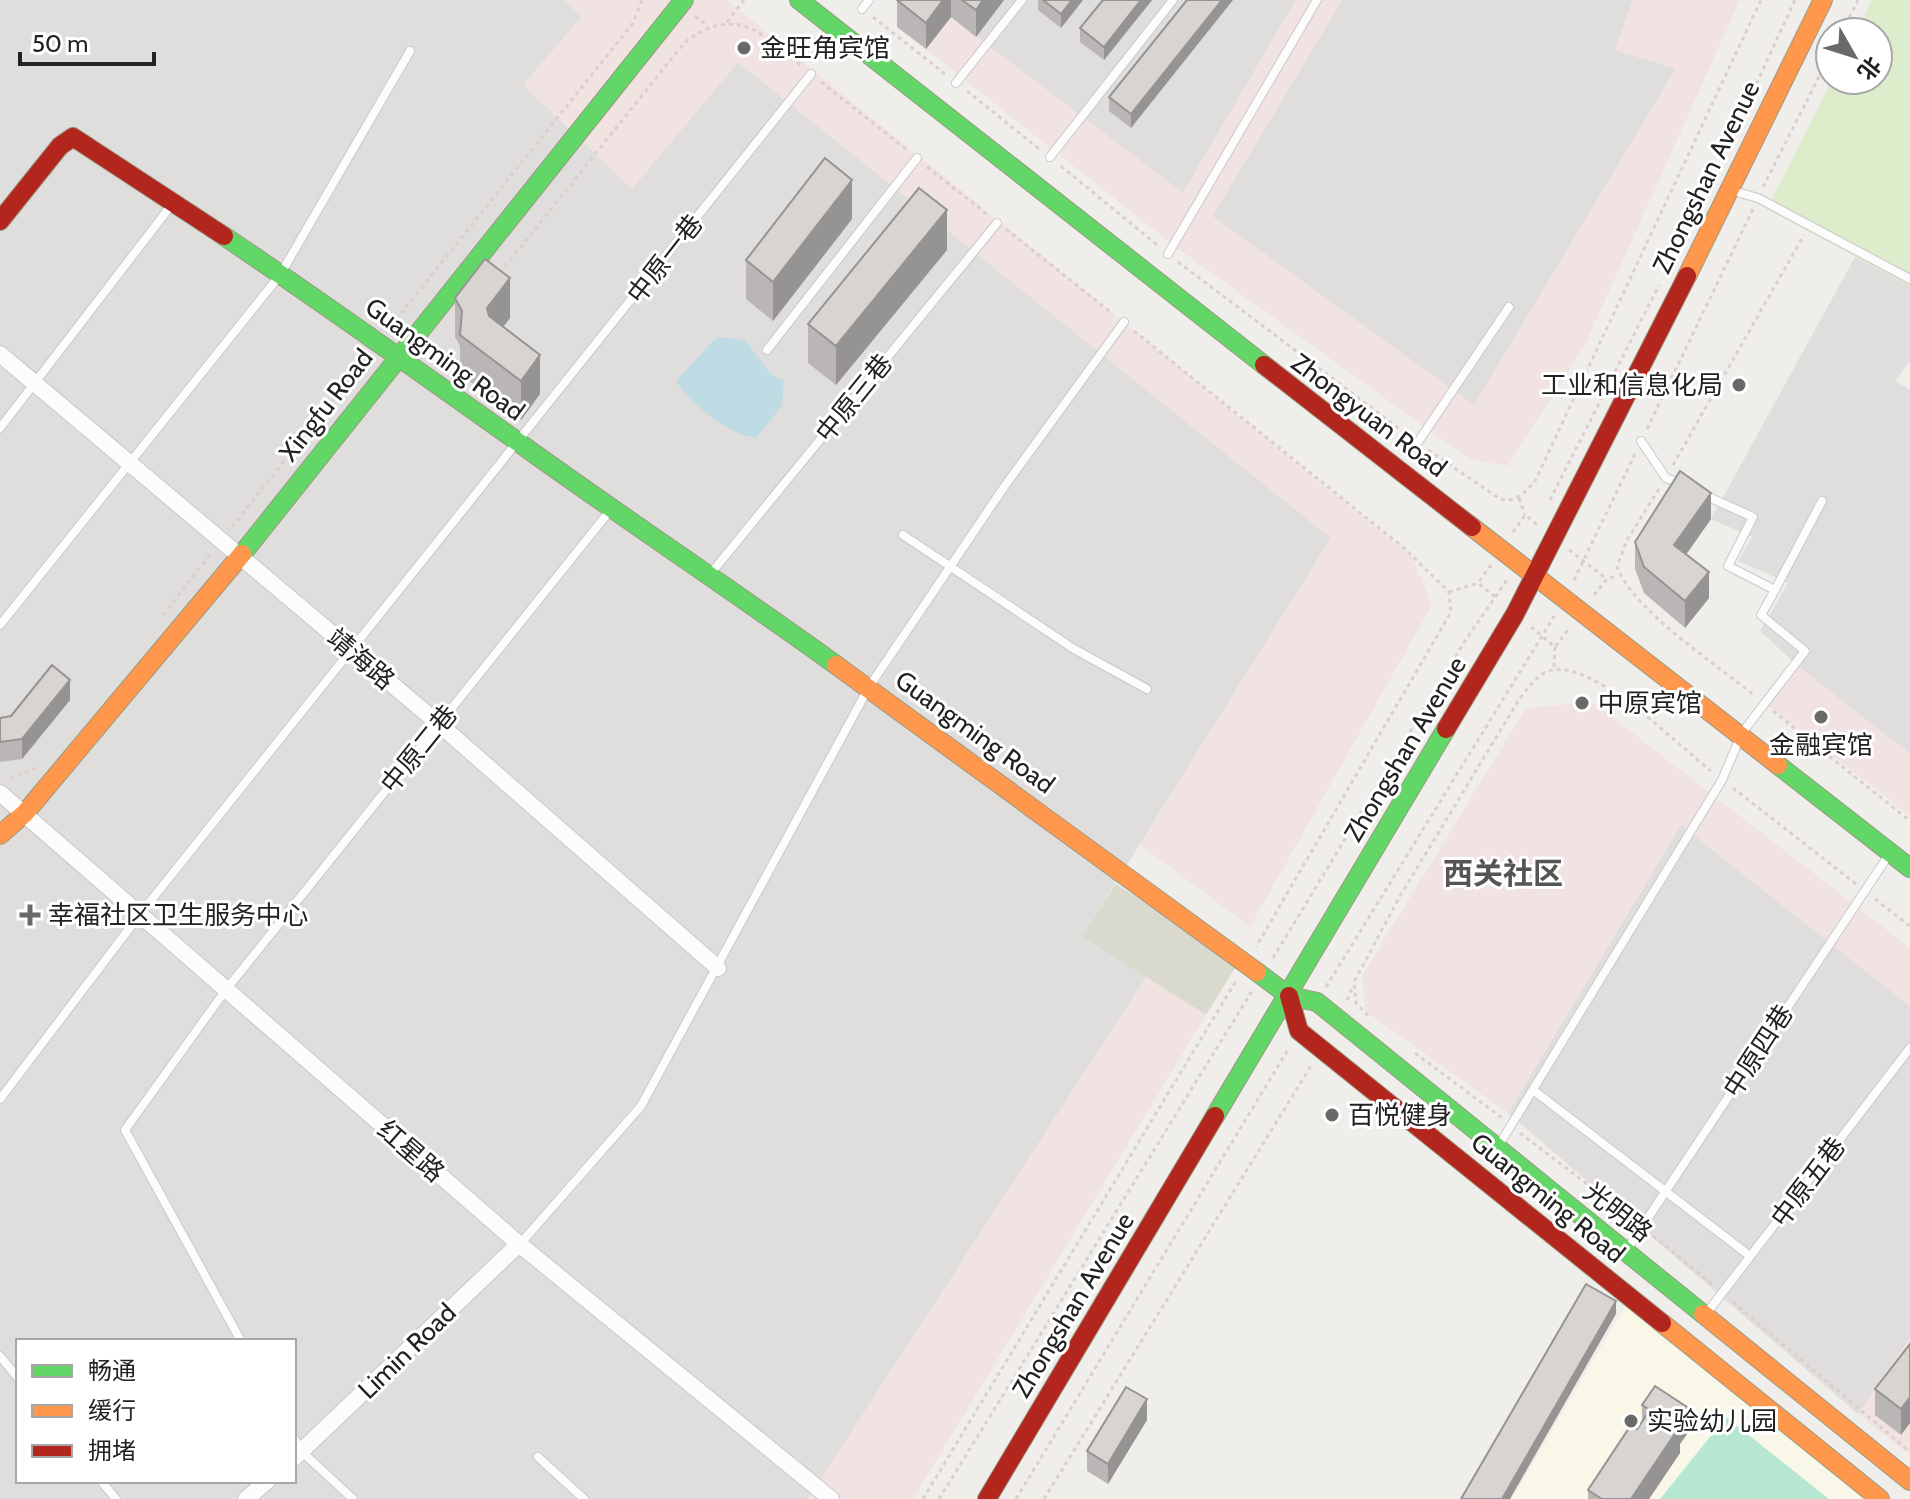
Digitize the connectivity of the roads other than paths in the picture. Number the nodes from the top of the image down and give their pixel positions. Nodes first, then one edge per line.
1 (684, 0) edge
2 (799, 0) edge
3 (869, 0) edge
4 (1022, 0) edge
5 (1173, 0) edge
6 (1317, 0) edge
7 (1823, 0) edge
8 (862, 9) road end
9 (410, 51) dead end
10 (811, 74) road end
11 (956, 83) road end
12 (1050, 157) road end
13 (917, 158) road end
14 (1729, 189) junction
15 (173, 202) junction
16 (0, 221) edge
17 (997, 223) road end
18 (1168, 254) road end
19 (280, 275) junction
20 (1910, 279) edge
21 (1509, 307) dead end
22 (1124, 322) road end
23 (767, 350) dead end
24 (0, 354) edge
25 (399, 354) junction
26 (34, 383) junction
27 (0, 428) edge
28 (1641, 441) dead end
29 (1418, 442) road end
30 (519, 443) junction
31 (129, 464) junction
32 (1822, 501) dead end
33 (613, 508) junction
34 (903, 535) dead end
35 (239, 558) junction
36 (950, 567) junction
37 (711, 574) junction
38 (1536, 576) junction
39 (1775, 590) junction
40 (0, 625) edge
41 (349, 650) junction
42 (869, 687) junction
43 (1147, 689) dead end
44 (439, 724) junction
45 (1742, 733) junction
46 (0, 793) edge
47 (25, 813) junction
48 (0, 835) edge
49 (1891, 853) junction
50 (1910, 868) edge
51 (141, 913) junction
52 (718, 968) junction
53 (225, 991) junction
54 (1289, 996) junction
55 (1910, 1048) edge
56 (1533, 1090) junction
57 (0, 1099) edge
58 (1497, 1149) junction
59 (1665, 1191) junction
60 (519, 1244) junction
61 (1626, 1251) junction
62 (1750, 1256) junction
63 (1705, 1315) junction
64 (240, 1339) edge
65 (0, 1356) edge
66 (16, 1376) edge
67 (296, 1449) edge
68 (538, 1457) dead end
69 (1910, 1481) edge
70 (103, 1483) edge
71 (265, 1483) edge
72 (116, 1499) edge
73 (246, 1499) edge
74 (353, 1499) edge
75 (584, 1499) edge
76 (831, 1499) edge
77 (987, 1499) edge
78 (1880, 1499) edge

1 - 25 street, Xingfu Road
2 - 38 street, Zhongyuan Road
3 - 8 lane
4 - 11 lane
5 - 12 lane
6 - 18 lane
7 - 14 street, Zhongshan Avenue
9 - 19 lane
10 - 30 lane, 中原一巷
13 - 23 lane
14 - 20 lane
14 - 38 street, Zhongshan Avenue
15 - 16 street, Guangming Road
15 - 19 street, Guangming Road
15 - 26 lane
17 - 37 lane, 中原三巷
19 - 25 street, Guangming Road
19 - 31 lane
21 - 29 lane
22 - 36 lane
24 - 26 street, 靖海路
25 - 30 street, Guangming Road
25 - 35 street, Xingfu Road
26 - 27 lane
26 - 31 street, 靖海路
28 - 39 lane
30 - 33 street, Guangming Road
30 - 41 lane, 中原一巷
31 - 35 street, 靖海路
31 - 40 lane
32 - 39 lane
33 - 37 street, Guangming Road
33 - 44 lane, 中原二巷
34 - 36 lane
35 - 41 street, 靖海路
35 - 47 street, Xingfu Road
36 - 42 lane
36 - 43 lane
37 - 42 street, Guangming Road
38 - 45 street, Zhongyuan Road
38 - 54 street, Zhongshan Avenue
39 - 45 lane
41 - 44 street, 靖海路
41 - 51 lane, 中原一巷
42 - 52 lane
42 - 54 street, Guangming Road
44 - 52 street, 靖海路
44 - 53 lane, 中原二巷
45 - 49 street, Zhongyuan Road
45 - 56 lane
46 - 47 street, 红星路
47 - 48 street, Xingfu Road
47 - 51 street, 红星路
49 - 50 street, Zhongyuan Road
49 - 59 lane, 中原四巷
51 - 53 street, 红星路
51 - 57 lane, 中原一巷
52 - 60 lane
53 - 60 street, 红星路
53 - 64 lane, 中原二巷
54 - 58 street, 光明路
54 - 77 street, Zhongshan Avenue
54 - 78 street, Guangming Road
55 - 62 lane, 中原五巷
56 - 58 lane
56 - 59 lane
58 - 61 street, 光明路
59 - 61 lane, 中原四巷
59 - 62 lane
60 - 67 street, Limin Road
60 - 76 street, 红星路
61 - 63 street, 光明路
62 - 63 lane, 中原五巷
63 - 69 street, 光明路
65 - 66 lane
67 - 74 lane
68 - 75 lane
70 - 72 lane
71 - 73 street

